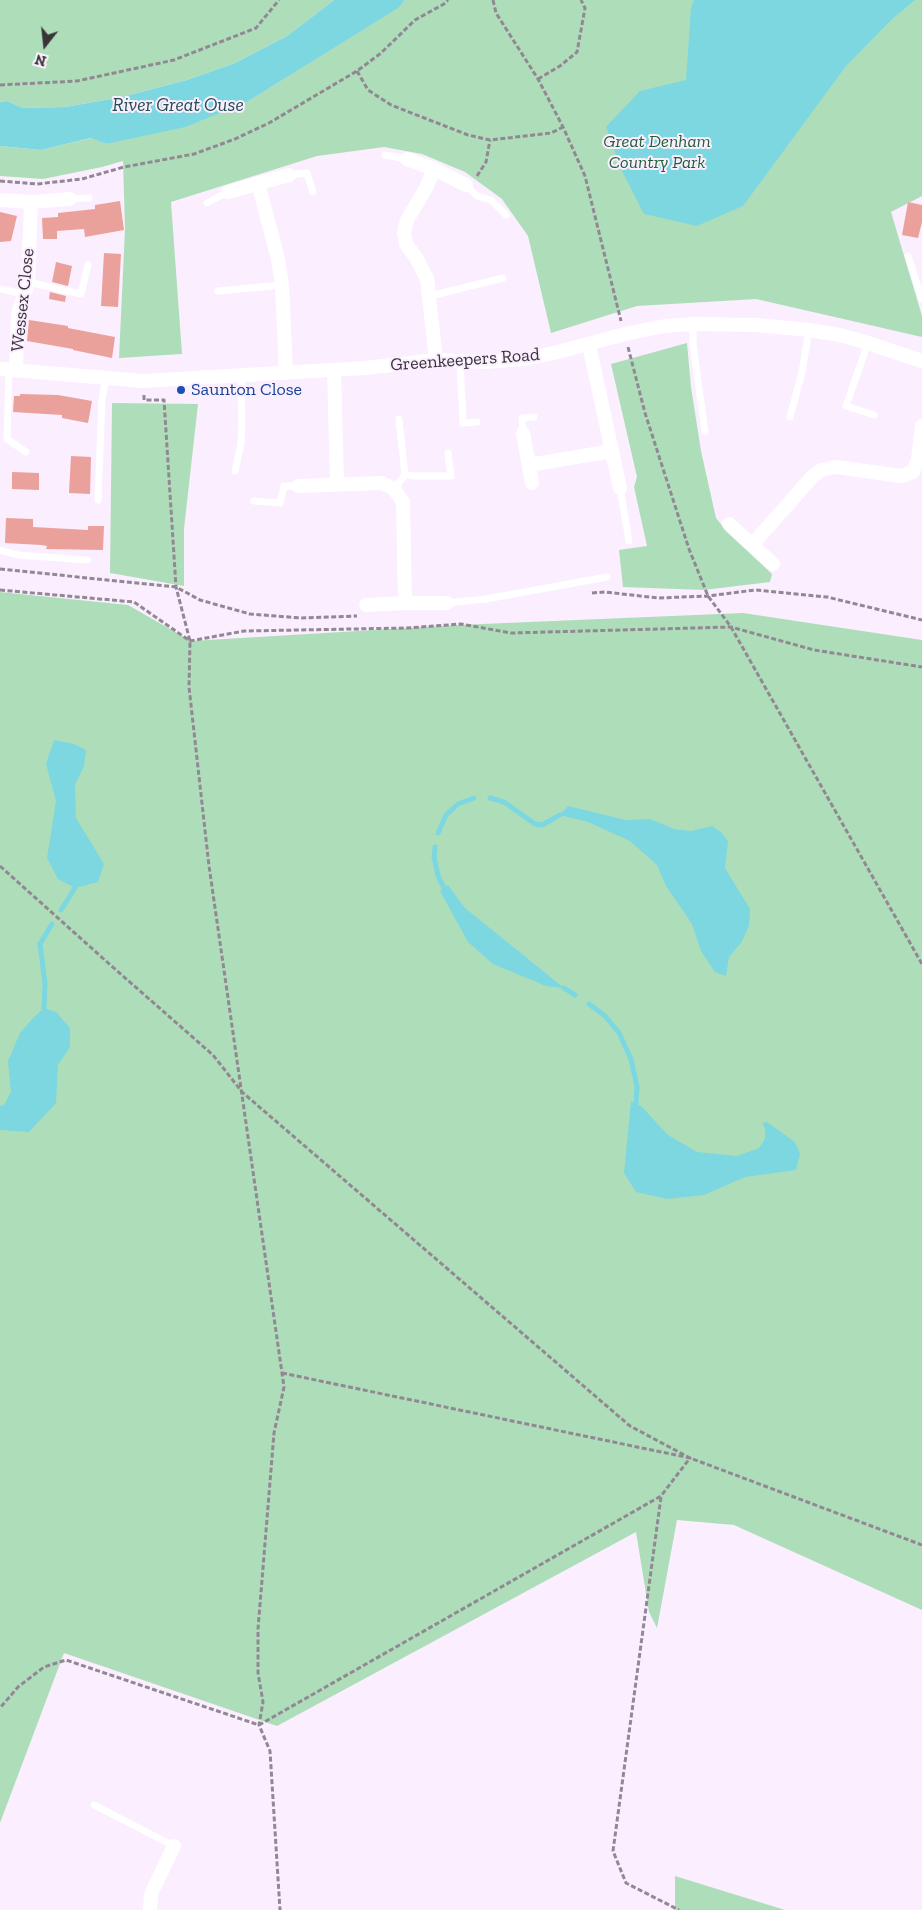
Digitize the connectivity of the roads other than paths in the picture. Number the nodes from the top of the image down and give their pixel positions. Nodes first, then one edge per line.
1 (384, 155) dead end
2 (407, 159) joint
3 (434, 169) junction
4 (289, 175) joint
5 (258, 183) junction
6 (466, 185) joint
7 (228, 192) joint
8 (313, 192) dead end
9 (89, 198) dead end
10 (70, 199) joint
11 (0, 200) edge
12 (31, 202) junction
13 (206, 203) dead end
14 (506, 215) dead end
15 (908, 256) dead end
16 (88, 265) dead end
17 (503, 278) dead end
18 (282, 285) junction
19 (26, 288) junction
20 (0, 289) edge
21 (218, 291) dead end
22 (430, 296) junction
23 (922, 299) edge
24 (693, 324) junction
25 (809, 330) junction
26 (868, 343) junction
27 (589, 345) junction
28 (436, 360) junction
29 (922, 361) edge
30 (460, 362) junction
31 (8, 369) edge
32 (334, 370) junction
33 (286, 372) junction
34 (241, 375) junction
35 (106, 379) junction
36 (874, 415) dead end
37 (534, 417) dead end
38 (790, 417) dead end
39 (400, 419) dead end
40 (477, 422) dead end
41 (922, 426) edge
42 (705, 432) dead end
43 (523, 433) joint
44 (612, 451) junction
45 (26, 452) dead end
46 (448, 453) dead end
47 (529, 465) junction
48 (235, 471) dead end
49 (918, 474) edge
50 (405, 475) junction
51 (532, 483) dead end
52 (338, 484) junction
53 (298, 486) joint
54 (620, 488) joint
55 (394, 489) junction
56 (98, 500) dead end
57 (254, 501) dead end
58 (729, 524) dead end
59 (629, 541) dead end
60 (752, 545) junction
61 (0, 550) edge
62 (87, 560) dead end
63 (773, 564) dead end
64 (607, 577) dead end
65 (405, 603) junction
66 (447, 603) joint
67 (366, 605) dead end
68 (94, 1805) dead end
69 (174, 1846) joint
70 (150, 1910) edge

1 - 2 lane
2 - 3 street
3 - 6 street
3 - 22 street
4 - 5 street
4 - 8 lane
5 - 7 street
5 - 18 street
6 - 14 lane
7 - 13 lane
9 - 10 lane
10 - 12 street
11 - 12 street
12 - 19 street, Wessex Close
15 - 23 lane
16 - 19 lane
17 - 22 lane
18 - 21 lane
18 - 33 street
19 - 20 lane
19 - 31 street, Wessex Close
22 - 28 street
24 - 25 street, Greenkeepers Road
24 - 27 street, Greenkeepers Road
24 - 42 lane
25 - 26 street, Greenkeepers Road
25 - 38 lane
26 - 29 street, Greenkeepers Road
26 - 36 lane
27 - 30 street, Greenkeepers Road
27 - 44 street
28 - 30 street, Greenkeepers Road
28 - 32 street, Greenkeepers Road
30 - 40 lane
31 - 35 street, Greenkeepers Road
31 - 45 lane
32 - 33 street, Greenkeepers Road
32 - 52 street
33 - 34 street, Greenkeepers Road
34 - 35 street, Greenkeepers Road
34 - 48 lane
35 - 56 lane
37 - 43 lane
39 - 50 lane
41 - 49 street
43 - 47 street
44 - 47 street
44 - 54 street
46 - 50 lane
47 - 51 street
49 - 60 street
50 - 55 lane
52 - 53 street
52 - 55 street
53 - 57 lane
54 - 59 lane
55 - 65 street
58 - 60 street
60 - 63 street
61 - 62 lane
64 - 66 lane
65 - 66 street
65 - 67 street
68 - 69 lane
69 - 70 street

